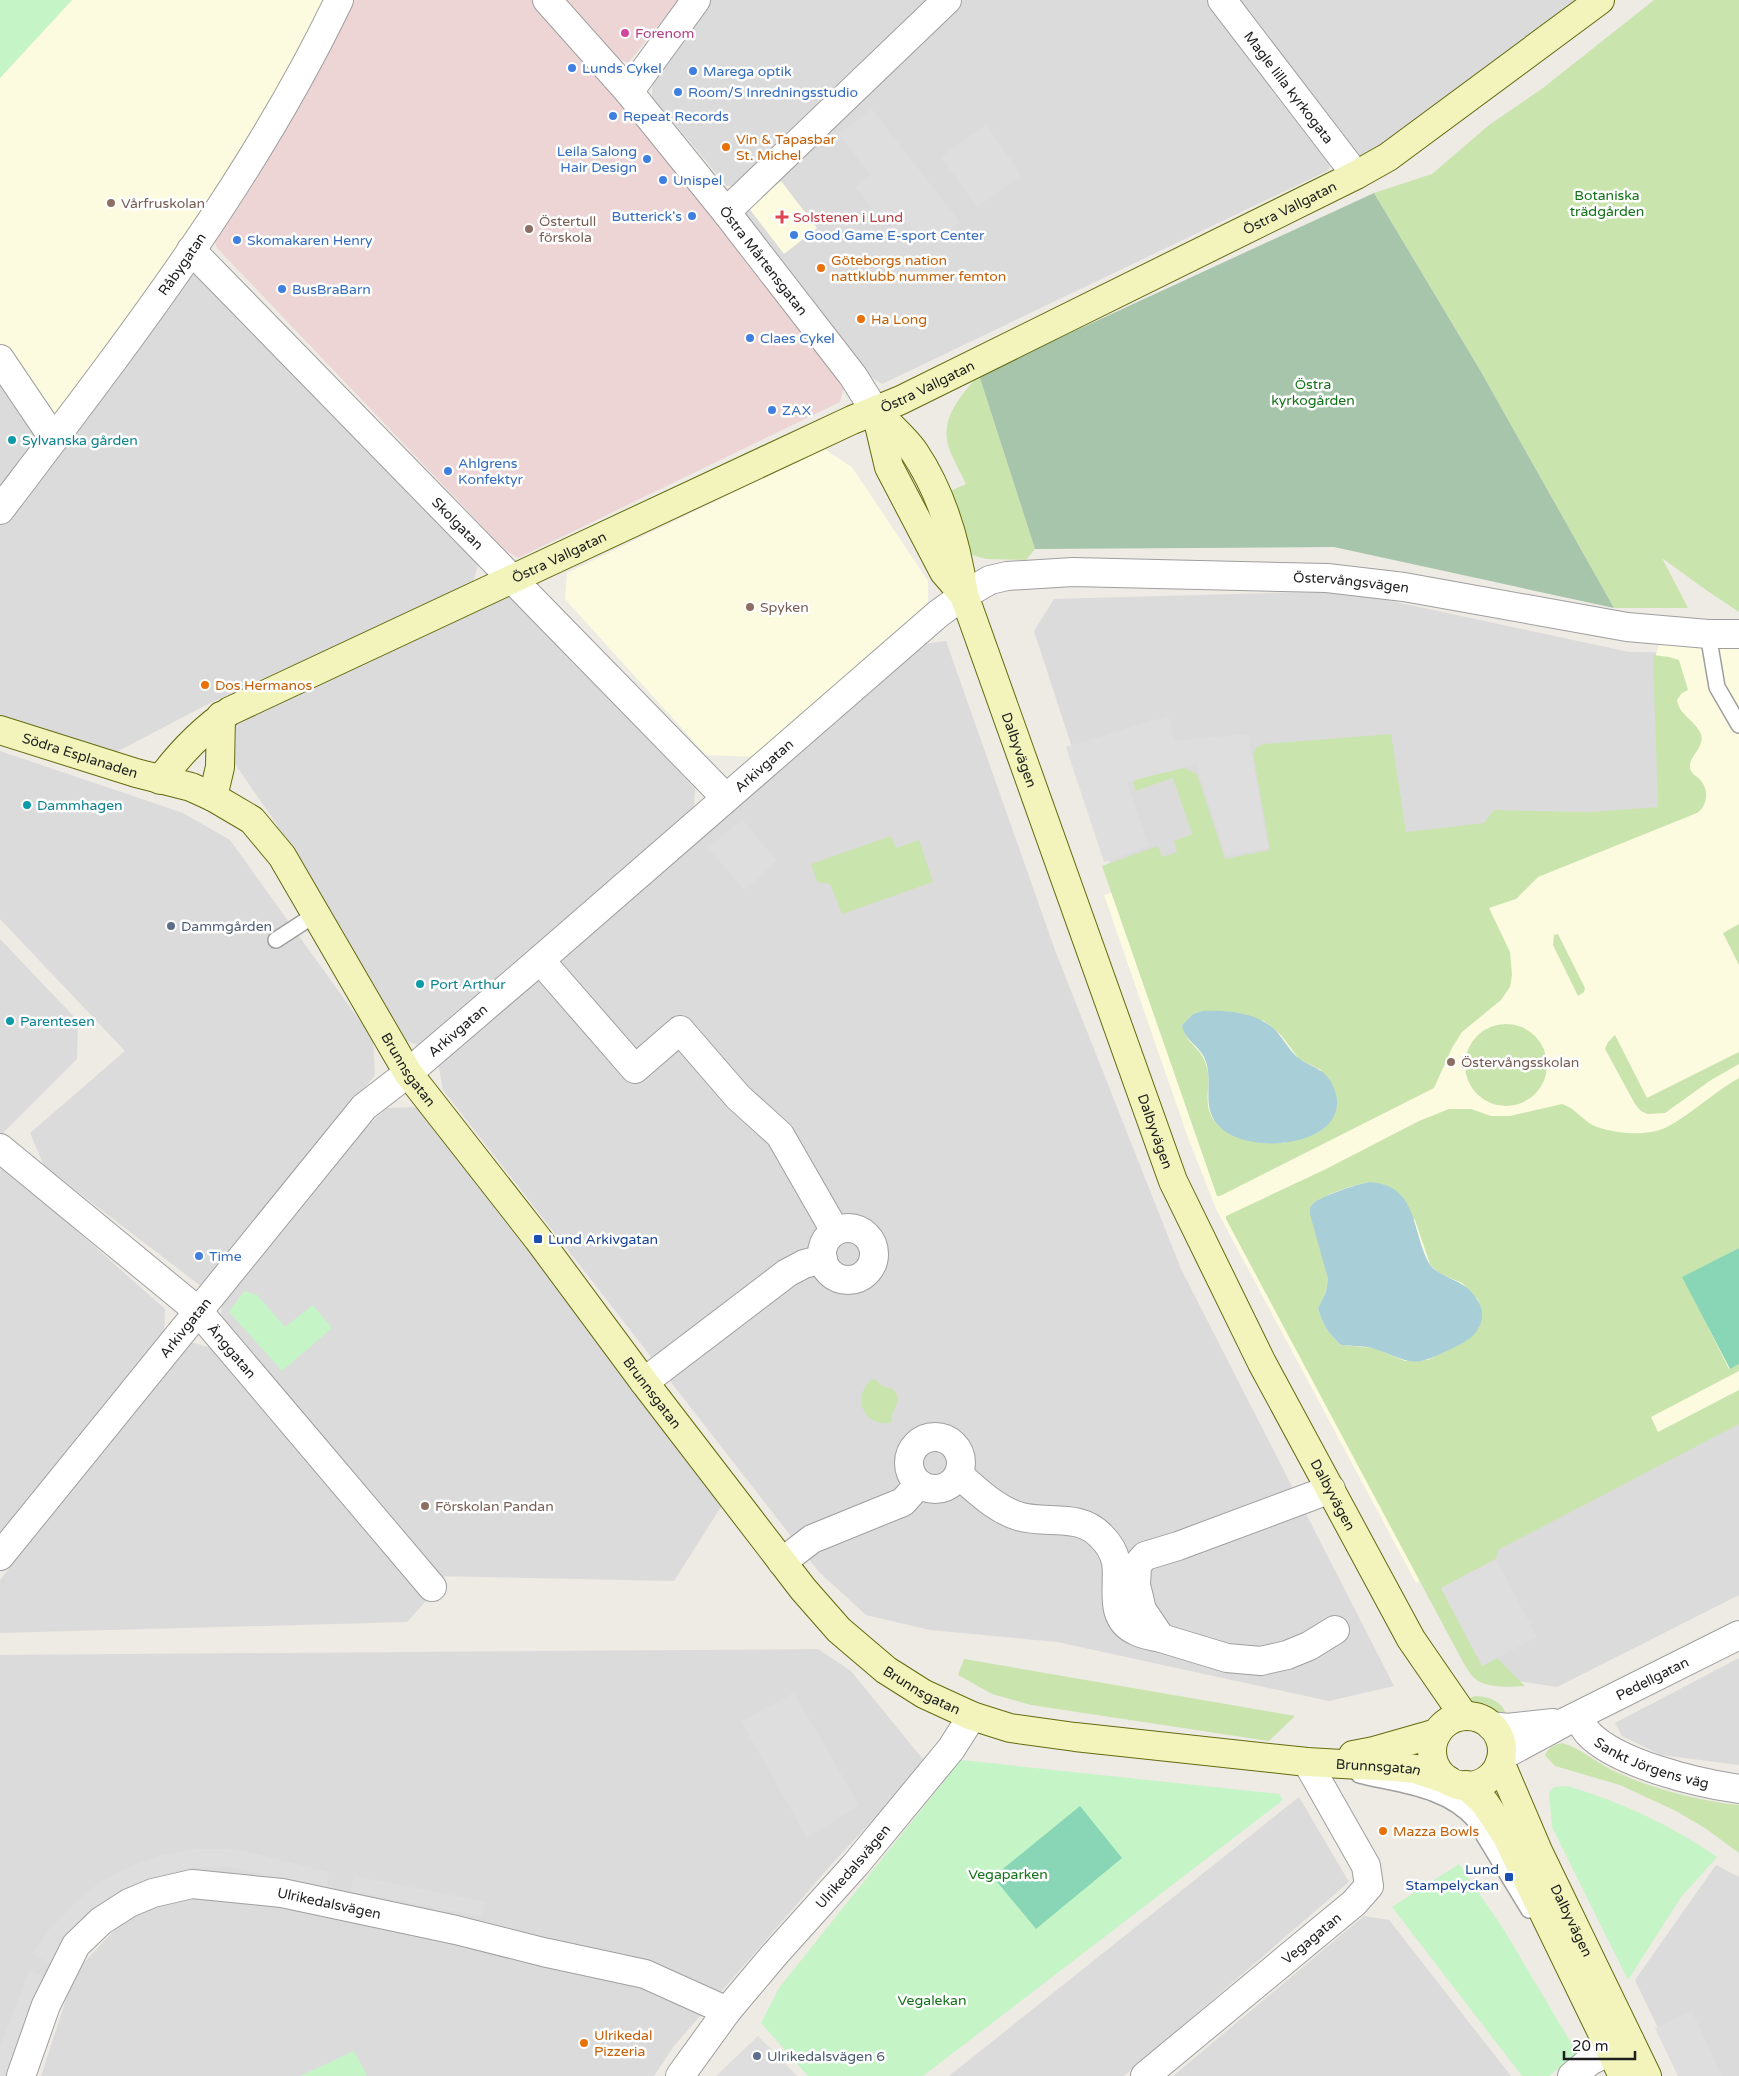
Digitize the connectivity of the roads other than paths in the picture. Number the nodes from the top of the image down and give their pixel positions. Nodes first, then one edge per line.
1 (339, 0) edge
2 (547, 0) edge
3 (696, 0) edge
4 (947, 0) edge
5 (1222, 0) edge
6 (1600, 0) edge
7 (630, 92) junction
8 (1349, 166) junction
9 (726, 212) junction
10 (191, 250) junction
11 (0, 359) edge
12 (876, 411) junction
13 (54, 439) junction
14 (0, 510) edge
15 (511, 578) junction
16 (964, 595) junction
17 (1708, 634) junction
18 (1739, 634) edge
19 (221, 716) junction
20 (1739, 725) edge
21 (0, 730) edge
22 (160, 780) junction
23 (213, 797) junction
24 (726, 798) junction
25 (316, 914) junction
26 (276, 940) dead end
27 (540, 960) junction
28 (408, 1073) junction
29 (0, 1148) edge
30 (834, 1232) junction
31 (823, 1259) junction
32 (198, 1311) junction
33 (644, 1382) junction
34 (959, 1475) junction
35 (919, 1484) junction
36 (1331, 1488) junction
37 (0, 1556) edge
38 (782, 1562) junction
39 (432, 1587) dead end
40 (1335, 1630) dead end
41 (1739, 1635) edge
42 (1161, 1638) junction
43 (972, 1716) junction
44 (1571, 1719) junction
45 (1447, 1726) junction
46 (1491, 1726) junction
47 (1501, 1759) junction
48 (1307, 1762) junction
49 (1457, 1782) junction
50 (1739, 1789) edge
51 (727, 2011) junction
52 (1595, 2016) junction
53 (1621, 2045) junction
54 (21, 2076) edge
55 (680, 2076) edge
56 (1145, 2076) edge
57 (1572, 2076) edge
58 (1623, 2076) edge
59 (1647, 2076) edge

1 - 10 street, Råbygatan
2 - 7 street, Östra Mårtensgatan
3 - 7 street
4 - 9 street
5 - 8 street, Magle lilla kyrkogata
6 - 8 street, Östra Vallgatan
7 - 9 street, Östra Mårtensgatan
8 - 12 street, Östra Vallgatan
9 - 12 street, Östra Mårtensgatan
10 - 13 street, Råbygatan
10 - 15 street, Skolgatan
11 - 13 street
12 - 15 street, Östra Vallgatan
12 - 16 street, Dalbyvägen
13 - 14 street, Råbygatan
15 - 19 street, Östra Vallgatan
15 - 24 street, Skolgatan
16 - 17 street, Östervångsvägen
16 - 24 street, Arkivgatan
16 - 36 street, Dalbyvägen
17 - 18 street, Östervångsvägen
17 - 20 lane
19 - 22 street, Östra Vallgatan
19 - 23 street
21 - 22 street, Södra Esplanaden
22 - 23 street, Brunnsgatan
23 - 25 street, Brunnsgatan
24 - 27 street, Arkivgatan
25 - 26 lane
25 - 28 street, Brunnsgatan
27 - 28 street, Arkivgatan
27 - 30 street
28 - 32 street, Arkivgatan
28 - 33 street, Brunnsgatan
29 - 32 street, Änggatan
30 - 31 street
30 - 31 street
31 - 33 street
32 - 37 street, Arkivgatan
32 - 39 street, Änggatan
33 - 38 street, Brunnsgatan
34 - 35 street
34 - 35 street
34 - 42 street
35 - 38 street
36 - 42 street
36 - 45 street, Dalbyvägen
38 - 43 street, Brunnsgatan
40 - 42 street
41 - 44 street, Pedellgatan
43 - 48 street, Brunnsgatan
43 - 51 street, Ulrikedalsvägen
44 - 46 street, Pedellgatan
44 - 47 street, Pedellgatan
44 - 50 street, Sankt Jörgens väg
45 - 46 street
45 - 48 street, Brunnsgatan
45 - 49 street
46 - 47 street
47 - 49 street
47 - 53 street, Dalbyvägen
48 - 49 street, Brunnsgatan
48 - 52 lane
48 - 56 street, Vegagatan
49 - 52 street, Dalbyvägen
51 - 54 street, Ulrikedalsvägen
51 - 55 street, Ulrikedalsvägen
52 - 53 street, Dalbyvägen
53 - 57 street
53 - 58 street, Dalbyvägen
53 - 59 street, Dalbyvägen

